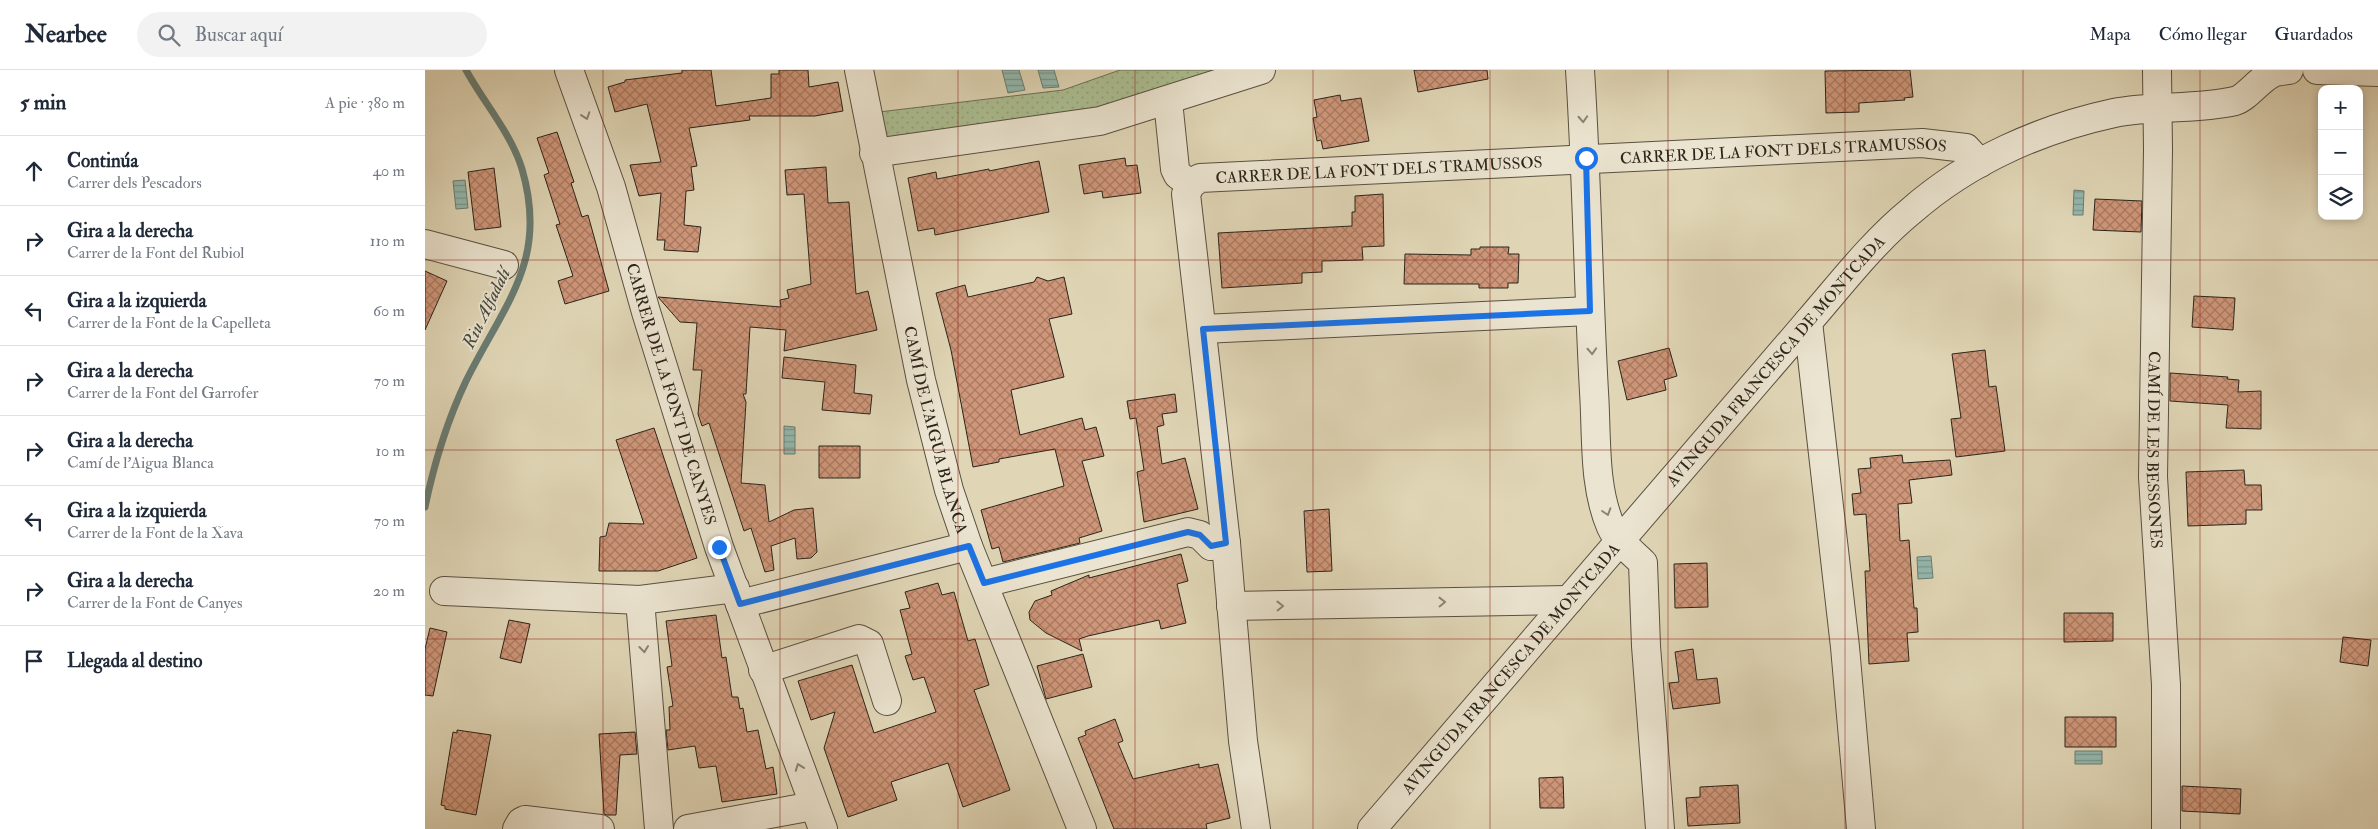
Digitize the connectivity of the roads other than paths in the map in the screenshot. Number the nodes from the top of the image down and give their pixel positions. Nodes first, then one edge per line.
1 (569, 70) edge
2 (859, 70) edge
3 (1261, 70) edge
4 (1581, 70) edge
5 (2157, 70) edge
6 (2289, 70) edge
7 (2317, 70) edge
8 (2378, 72) edge
9 (1167, 101) junction
10 (2157, 109) junction
11 (874, 153) junction
12 (1586, 158) junction
13 (1980, 163) junction
14 (1191, 184) junction
15 (425, 244) edge
16 (504, 265) dead end
17 (1590, 311) junction
18 (1808, 322) junction
19 (1203, 329) junction
20 (1620, 540) junction
21 (1226, 543) junction
22 (969, 546) junction
23 (984, 583) junction
24 (444, 591) dead end
25 (737, 596) junction
26 (640, 600) junction
27 (1569, 600) junction
28 (1231, 606) junction
29 (763, 670) junction
30 (887, 701) dead end
31 (818, 817) edge
32 (517, 829) edge
33 (600, 829) edge
34 (659, 829) edge
35 (688, 829) edge
36 (1082, 829) edge
37 (1256, 829) edge
38 (1372, 829) edge
39 (1660, 829) edge
40 (1861, 829) edge
41 (2166, 829) edge

1 -> 25 street, CARRER DE LA FONT DE CANYES
2 - 11 street, CAMÍ DE L’AIGUA BLANCA
3 - 9 street
4 -> 12 street
5 - 10 street, CAMÍ DE LES BESSONES
6 - 10 street, AVINGUDA FRANCESCA DE MONTCADA
7 - 8 street
9 - 11 street
9 - 14 street
10 - 13 street, AVINGUDA FRANCESCA DE MONTCADA
10 - 41 street, CAMÍ DE LES BESSONES
11 - 22 street, CAMÍ DE L’AIGUA BLANCA
12 - 13 street, CARRER DE LA FONT DELS TRAMUSSOS
12 - 14 street, CARRER DE LA FONT DELS TRAMUSSOS
12 - 17 street
13 - 18 street, AVINGUDA FRANCESCA DE MONTCADA
14 - 19 street
15 - 16 street
17 - 19 street
17 -> 20 street
18 - 20 street, AVINGUDA FRANCESCA DE MONTCADA
18 - 40 street
19 - 21 street
20 - 27 street, AVINGUDA FRANCESCA DE MONTCADA
20 - 39 street
21 - 23 street
21 - 28 street
22 - 23 street, CAMÍ DE L’AIGUA BLANCA
22 - 25 street
23 - 36 street, CAMÍ DE L’AIGUA BLANCA
24 - 26 street
25 - 26 street
25 - 29 street, CARRER DE LA FONT DE CANYES
26 -> 34 street
28 -> 27 street
27 - 38 street, AVINGUDA FRANCESCA DE MONTCADA
28 - 37 street
29 - 30 street
31 -> 29 street, CARRER DE LA FONT DE CANYES
31 - 35 street
32 - 33 street

